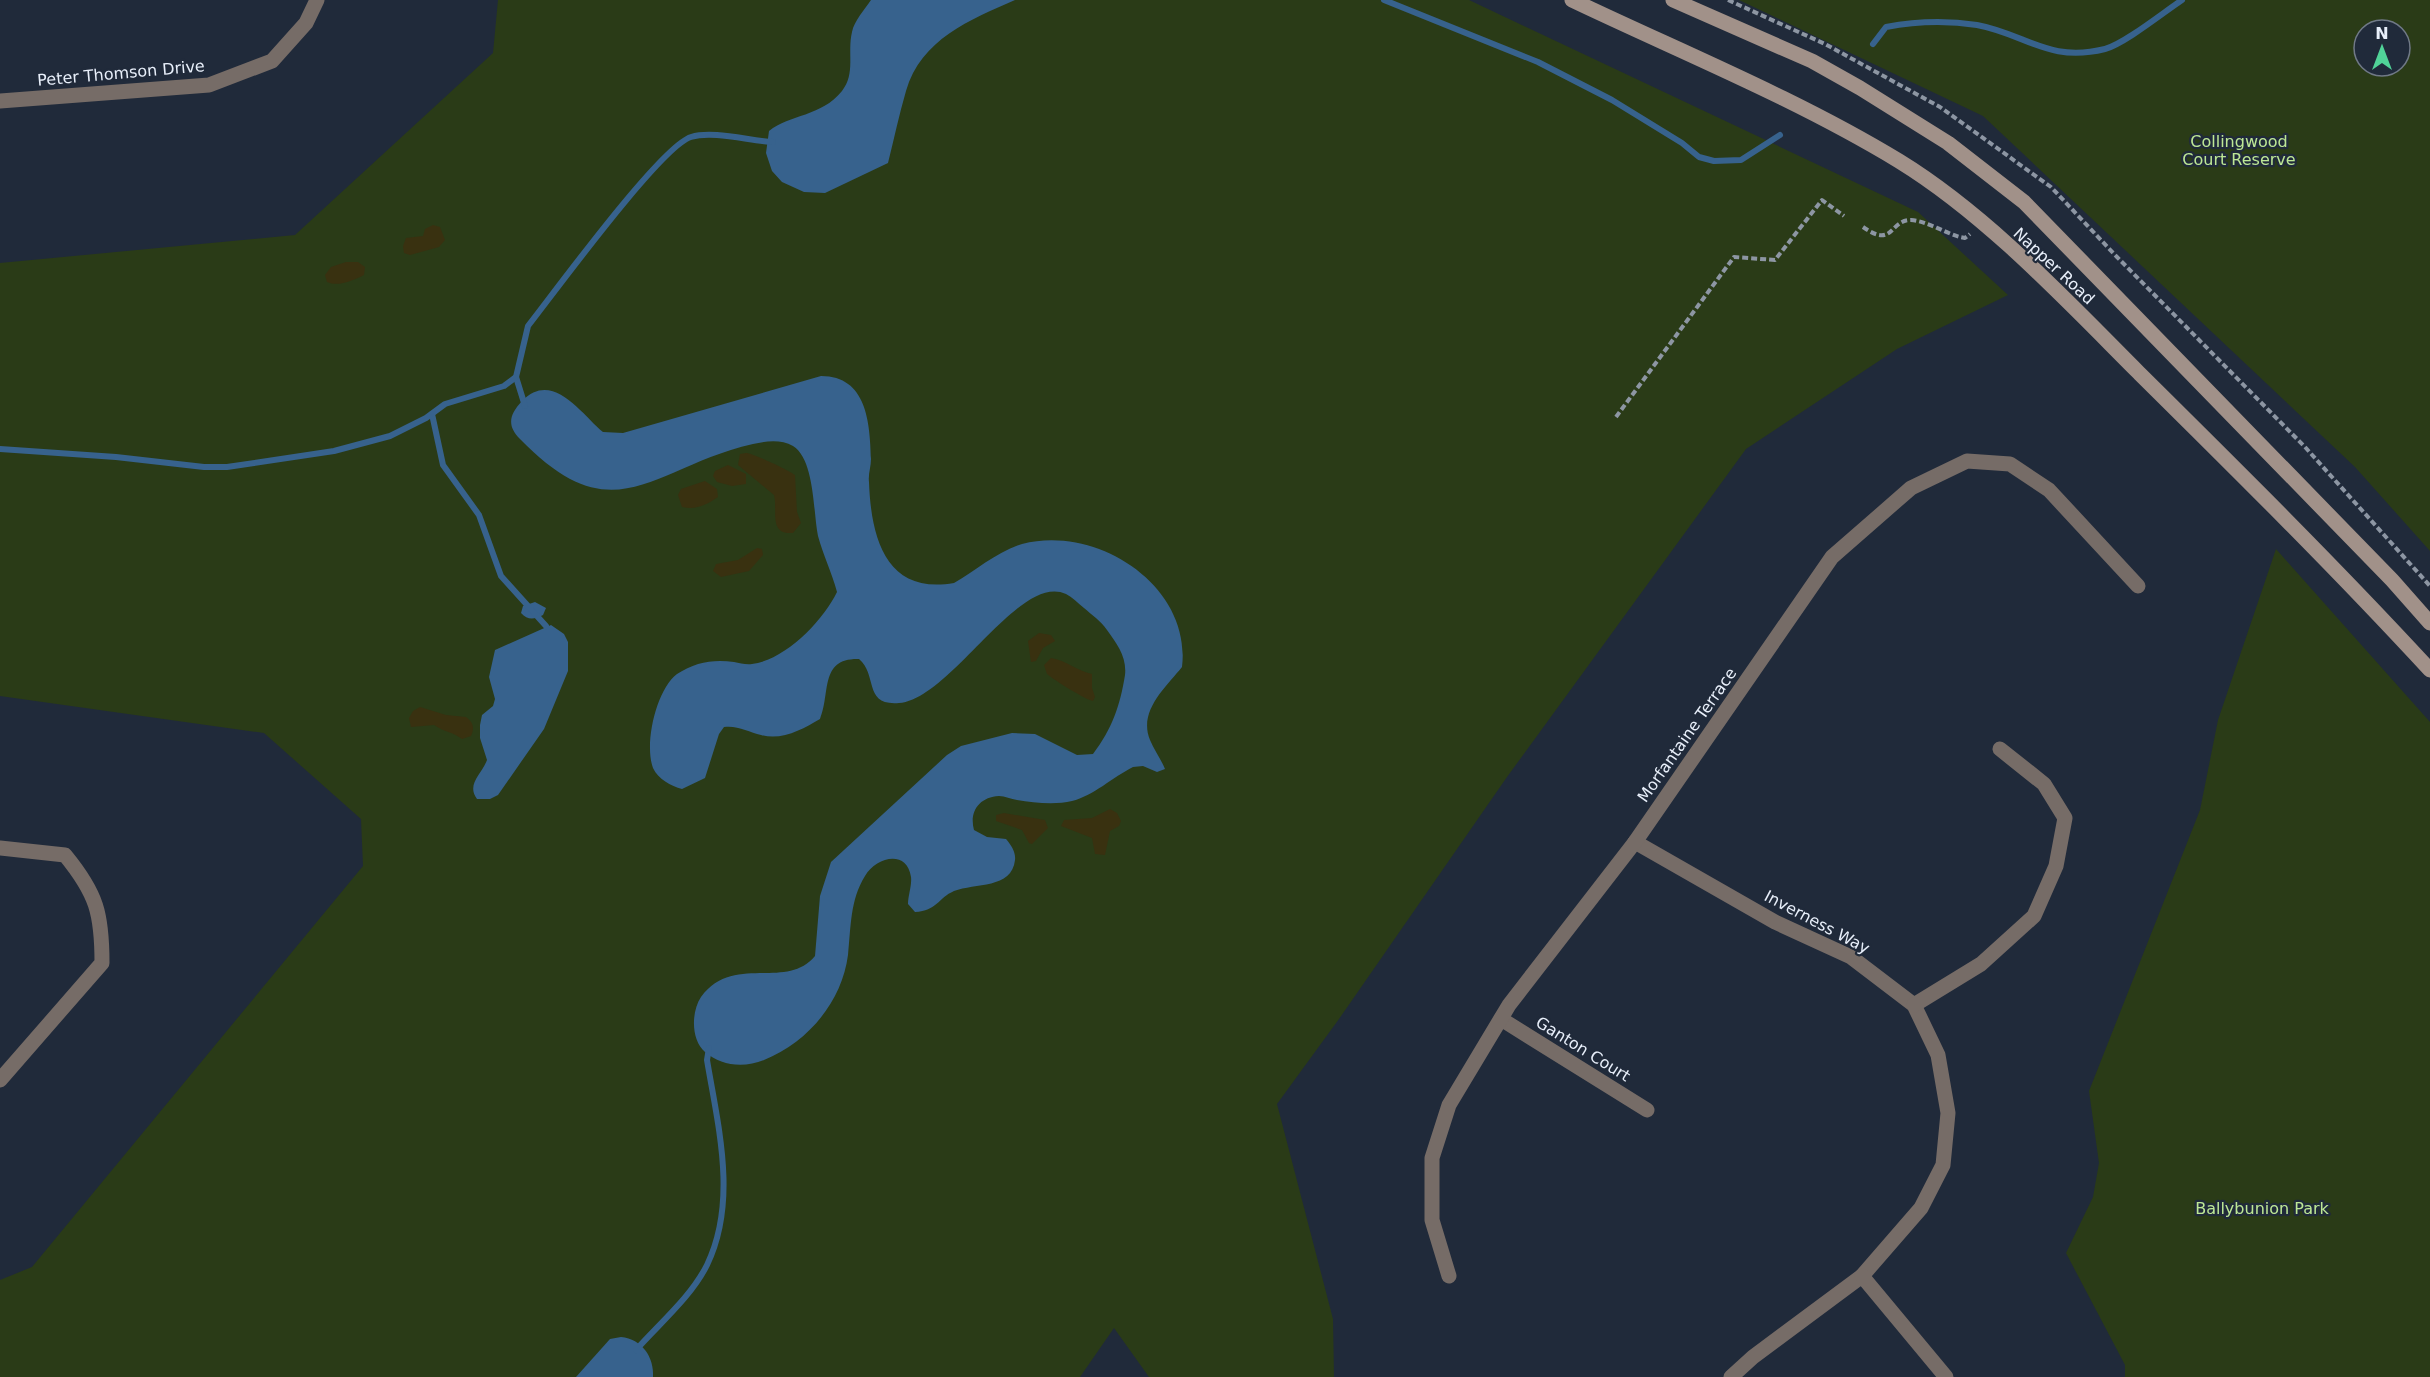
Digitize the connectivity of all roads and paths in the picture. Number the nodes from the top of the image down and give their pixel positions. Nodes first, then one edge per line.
1 (316, 0) edge
2 (1572, 0) edge
3 (1673, 0) edge
4 (0, 101) edge
5 (1844, 216) dead end
6 (1863, 227) dead end
7 (1970, 234) dead end
8 (1616, 417) dead end
9 (2138, 586) dead end
10 (2430, 623) edge
11 (2430, 670) edge
12 (2000, 749) dead end
13 (1635, 842) junction
14 (0, 848) edge
15 (1914, 1005) junction
16 (1501, 1019) junction
17 (0, 1080) edge
18 (1647, 1110) dead end
19 (1449, 1276) dead end
20 (1862, 1276) junction
21 (1731, 1377) edge
22 (1946, 1377) edge

1 - 4 street, Peter Thomson Drive
2 - 11 main road, Napper Road
3 - 10 main road, Napper Road
5 - 8 path
6 - 7 path
9 - 13 street, Morfantaine Terrace
12 - 15 street
13 - 15 street, Inverness Way
13 - 16 street, Morfantaine Terrace
14 - 17 street
15 - 20 street, Inverness Way
16 - 18 street, Ganton Court
16 - 19 street, Morfantaine Terrace
20 - 21 street, Inverness Way
20 - 22 street

